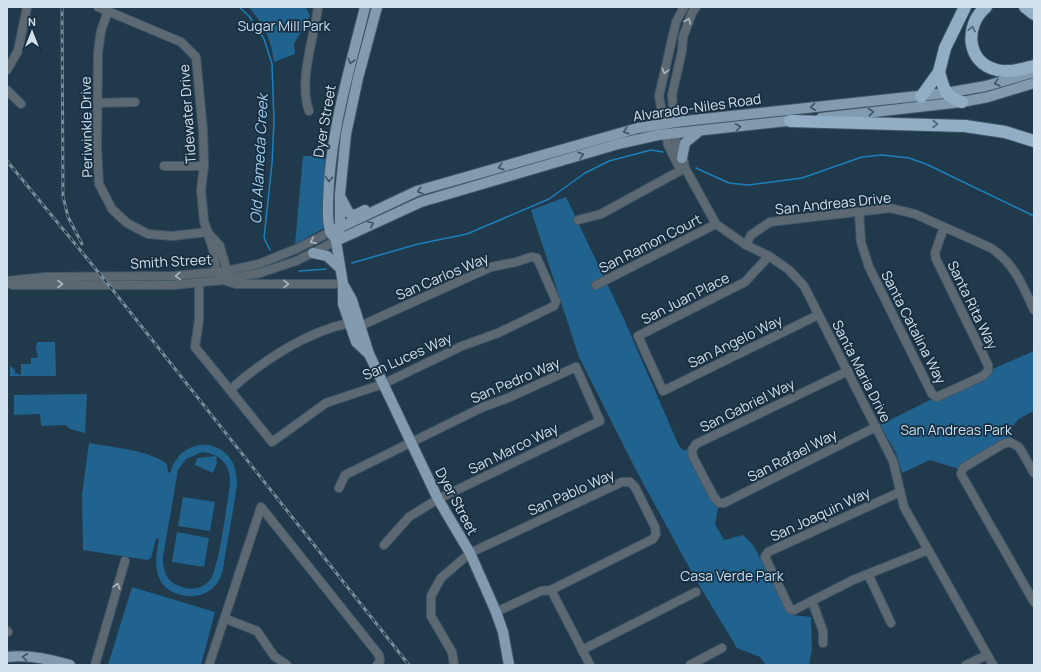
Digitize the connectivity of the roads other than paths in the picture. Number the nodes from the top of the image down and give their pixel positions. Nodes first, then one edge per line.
1 (26, 7) edge
2 (98, 7) edge
3 (318, 7) edge
4 (365, 7) edge
5 (377, 7) edge
6 (684, 7) edge
7 (696, 7) edge
8 (965, 7) edge
9 (986, 7) edge
10 (1025, 7) edge
11 (108, 11) junction
12 (1034, 14) edge
13 (1034, 66) edge
14 (7, 70) edge
15 (939, 72) junction
16 (1034, 72) edge
17 (1034, 83) edge
18 (7, 90) edge
19 (946, 93) junction
20 (921, 97) junction
21 (135, 102) dead end
22 (962, 102) junction
23 (98, 103) junction
24 (21, 104) dead end
25 (309, 111) dead end
26 (790, 121) junction
27 (669, 122) junction
28 (699, 131) junction
29 (671, 134) junction
30 (1034, 141) edge
31 (684, 163) junction
32 (164, 166) dead end
33 (204, 166) junction
34 (340, 194) junction
35 (393, 201) junction
36 (859, 212) junction
37 (578, 220) dead end
38 (716, 224) junction
39 (944, 227) junction
40 (340, 228) junction
41 (208, 232) junction
42 (330, 232) junction
43 (336, 241) junction
44 (746, 245) junction
45 (313, 253) junction
46 (770, 256) junction
47 (340, 268) junction
48 (227, 271) junction
49 (216, 272) junction
50 (223, 280) junction
51 (7, 282) edge
52 (199, 283) junction
53 (343, 284) junction
54 (596, 285) dead end
55 (556, 301) joint
56 (1034, 310) edge
57 (818, 315) junction
58 (349, 323) junction
59 (360, 326) junction
60 (369, 354) junction
61 (848, 371) junction
62 (988, 371) joint
63 (383, 384) junction
64 (230, 390) junction
65 (663, 392) joint
66 (600, 421) joint
67 (876, 428) junction
68 (411, 442) junction
69 (1034, 473) edge
70 (339, 488) dead end
71 (900, 492) junction
72 (438, 499) junction
73 (719, 503) joint
74 (384, 545) dead end
75 (928, 550) junction
76 (470, 553) junction
77 (125, 561) dead end
78 (868, 574) junction
79 (551, 590) junction
80 (696, 592) dead end
81 (812, 601) junction
82 (1034, 602) edge
83 (496, 612) junction
84 (226, 619) junction
85 (891, 623) dead end
86 (822, 643) dead end
87 (722, 648) dead end
88 (582, 650) junction
89 (987, 655) junction
90 (7, 657) edge
91 (70, 665) edge
92 (94, 665) edge
93 (210, 665) edge
94 (286, 665) edge
95 (377, 665) edge
96 (454, 665) edge
97 (509, 665) edge
98 (590, 665) edge
99 (690, 665) edge
100 (966, 665) edge
101 (993, 665) edge

1 - 14 street
2 - 11 street, Tidewater Drive
3 - 25 street
4 -> 42 main road, Dyer Street
5 - 34 main road, Dyer Street
6 -> 27 street
27 -> 7 street
8 - 15 highway
13 -> 9 highway
10 - 12 highway
11 - 23 street, Periwinkle Drive
11 - 33 street, Tidewater Drive
15 - 19 highway
15 - 20 highway
16 -> 19 main road, Alvarado-Niles Road
17 - 22 main road, Alvarado-Niles Road
18 - 24 street
19 - 20 main road, Alvarado-Niles Road
19 - 22 highway
20 -> 27 main road, Alvarado-Niles Road
21 - 23 street
26 -> 22 main road, Alvarado-Niles Road
23 - 41 street, Periwinkle Drive
28 -> 26 main road, Alvarado-Niles Road
26 -> 30 highway
27 - 29 street, Santa Maria Drive
27 -> 35 main road, Alvarado-Niles Road
28 - 29 main road, Alvarado-Niles Road
28 - 31 main road
29 - 31 street, Santa Maria Drive
43 -> 29 main road, Alvarado-Niles Road
31 - 37 street
31 - 38 street, Santa Maria Drive
32 - 33 street
33 - 41 street, Tidewater Drive
34 - 35 main road
34 - 40 main road, Dyer Street
35 - 40 main road, Alvarado-Niles Road
36 - 39 street, San Andreas Drive
36 - 44 street, San Andreas Drive
36 - 62 street, Santa Catalina Way
38 - 44 street, Santa Maria Drive
38 - 54 street, San Ramon Court
39 - 56 street, San Andreas Drive
39 - 62 street, Santa Rita Way
40 - 42 main road, Alvarado-Niles Road
40 - 43 main road, Dyer Street
41 - 48 street, Tidewater Drive
41 - 49 street, Tidewater Drive
42 - 43 main road, Dyer Street
42 -> 48 street, Smith Street
43 - 45 street, Smith Street
43 - 47 main road, Dyer Street
44 - 46 street, Santa Maria Drive
45 - 47 main road
45 - 50 street, Smith Street
46 - 57 street, Santa Maria Drive
46 - 65 street, San Juan Place
47 - 53 main road, Dyer Street
48 - 49 street, Smith Street
48 - 50 street
49 - 50 street
49 -> 51 street, Smith Street
50 - 52 street, Smith Street
50 -> 53 street, Smith Street
51 -> 52 street, Smith Street
52 - 64 street
53 - 58 main road, Dyer Street
53 - 59 main road, Dyer Street
55 - 59 street, San Carlos Way
55 - 63 street, San Luces Way
57 - 61 street, Santa Maria Drive
57 - 65 street, San Angelo Way
58 - 60 main road, Dyer Street
58 - 64 street
59 - 60 main road, Dyer Street
60 - 63 main road, Dyer Street
61 - 67 street, Santa Maria Drive
61 - 73 street, San Gabriel Way
63 - 64 street, San Luces Way
63 - 68 main road, Dyer Street
66 - 68 street, San Pedro Way
66 - 72 street, San Marco Way
67 - 71 street, Santa Maria Drive
67 - 73 street, San Rafael Way
68 - 70 street
68 - 72 main road, Dyer Street
69 - 82 street
71 - 75 street, Santa Maria Drive
71 - 81 street, San Joaquin Way
72 - 74 street, San Marco Way
72 - 76 main road, Dyer Street
75 - 78 street
75 - 89 street, Santa Maria Drive
76 - 79 street, San Pablo Way
76 - 83 main road, Dyer Street
76 - 96 street, San Pablo Way
92 -> 77 street
78 - 81 street
78 - 85 street
79 - 83 street
79 - 88 street
80 - 88 street
81 - 86 street
83 - 97 main road, Dyer Street
84 - 93 street
84 - 94 street
84 - 95 street
87 - 99 street
88 - 98 street
89 - 100 street
89 - 101 street, Santa Maria Drive
91 -> 90 main road

